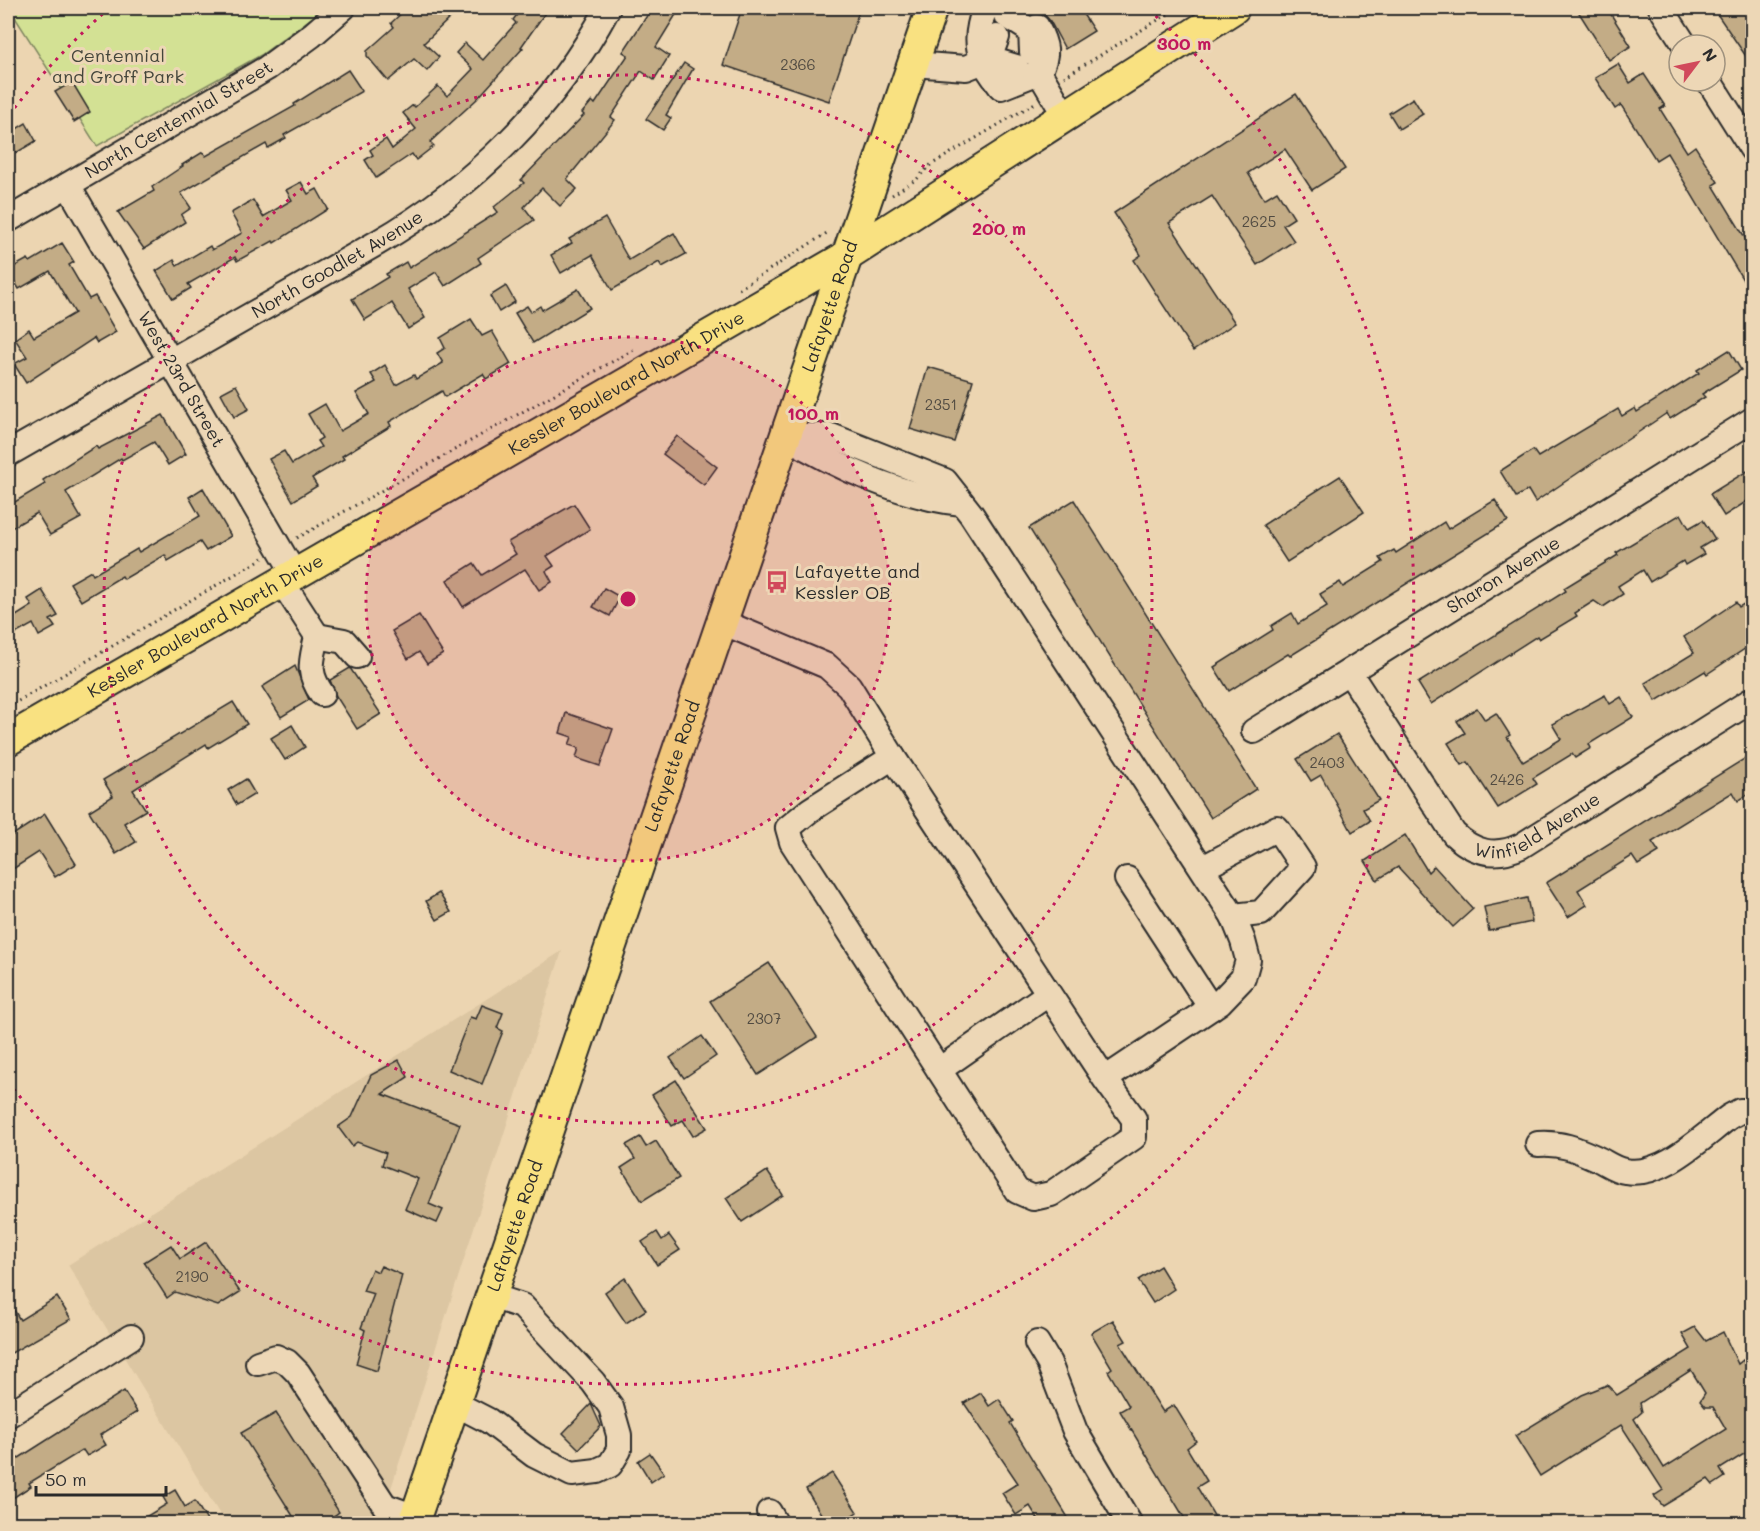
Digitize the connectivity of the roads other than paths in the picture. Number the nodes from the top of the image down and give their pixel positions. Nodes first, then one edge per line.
1 (343, 8) edge
2 (608, 8) edge
3 (932, 8) edge
4 (1234, 8) edge
5 (1661, 8) edge
6 (1677, 33) edge
7 (1014, 43) edge
8 (912, 64) junction
9 (1717, 93) edge
10 (1065, 116) junction
11 (1752, 149) edge
12 (68, 185) junction
13 (8, 220) edge
14 (848, 256) junction
15 (170, 360) junction
16 (1752, 420) edge
17 (786, 436) junction
18 (8, 454) edge
19 (288, 578) junction
20 (722, 622) junction
21 (317, 636) junction
22 (357, 656) dead end
23 (1350, 672) junction
24 (322, 694) dead end
25 (1752, 700) edge
26 (1254, 731) dead end
27 (8, 740) edge
28 (893, 757) junction
29 (1203, 868) junction
30 (1127, 879) dead end
31 (1233, 916) junction
32 (1048, 994) junction
33 (1211, 1008) junction
34 (939, 1070) junction
35 (1105, 1078) junction
36 (1752, 1111) edge
37 (1538, 1144) dead end
38 (491, 1296) junction
39 (131, 1337) dead end
40 (1037, 1343) dead end
41 (258, 1363) dead end
42 (454, 1403) junction
43 (8, 1416) edge
44 (414, 1520) edge
45 (1130, 1524) edge

1 - 12 street, North Centennial Street
2 - 15 street, North Goodlet Avenue
3 - 8 main road, Lafayette Road
4 - 10 main road, Kessler Boulevard North Drive
5 - 6 street
7 - 8 street
7 - 10 street
8 - 14 main road, Lafayette Road
9 - 11 street
10 - 14 main road, Kessler Boulevard North Drive
12 - 13 street, North Centennial Street
12 - 15 street, West 23rd Street
14 - 17 main road, Lafayette Road
14 - 19 main road, Kessler Boulevard North Drive
15 - 18 street, North Goodlet Avenue
15 - 19 street, West 23rd Street
16 - 23 street, Sharon Avenue
17 - 20 main road, Lafayette Road
17 - 29 street
19 - 21 street, West 23rd Street
19 - 27 main road, Kessler Boulevard North Drive
20 - 28 street
20 - 38 main road, Lafayette Road
21 - 22 street
21 - 24 street
23 - 25 street, Winfield Avenue
23 - 26 street, Sharon Avenue
28 - 32 street
28 - 34 street
29 - 31 street
29 - 31 street
30 - 33 street
31 - 33 street
32 - 34 street
32 - 35 street
33 - 35 street
34 - 35 street
36 - 37 street
38 - 42 main road, Lafayette Road
38 - 42 street
39 - 43 street
40 - 45 street
41 - 44 street
42 - 44 main road, Lafayette Road

